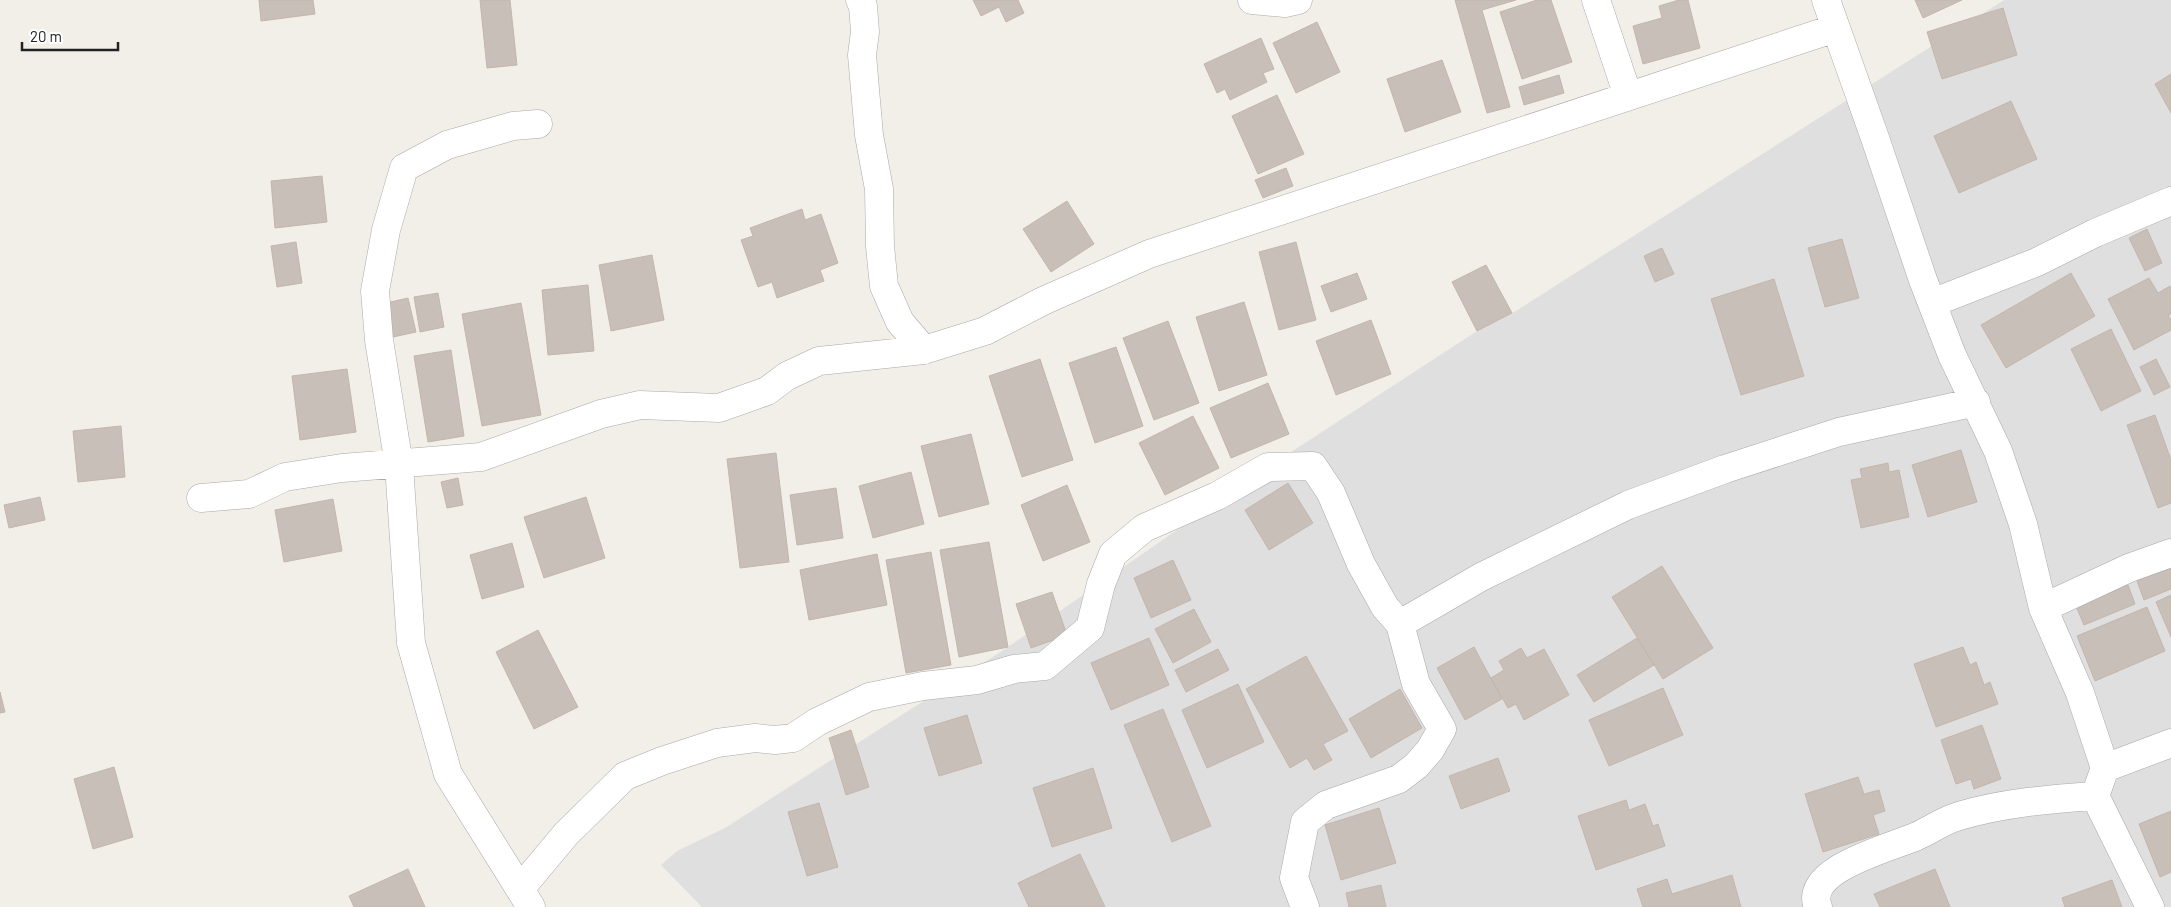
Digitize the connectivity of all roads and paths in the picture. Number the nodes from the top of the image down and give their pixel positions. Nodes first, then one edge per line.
1 (860, 0) edge
2 (1252, 0) edge
3 (1298, 0) edge
4 (1596, 0) edge
5 (1826, 0) edge
6 (1836, 28) junction
7 (1628, 96) junction
8 (538, 124) dead end
9 (2171, 201) edge
10 (1932, 303) junction
11 (924, 350) junction
12 (1976, 402) junction
13 (399, 465) junction
14 (201, 498) dead end
15 (2171, 553) edge
16 (2043, 608) junction
17 (1400, 624) junction
18 (2171, 743) edge
19 (2105, 768) junction
20 (2095, 796) junction
21 (526, 898) edge
22 (1306, 907) edge
23 (1818, 907) edge
24 (2150, 907) edge

1 - 11 street
2 - 3 street
4 - 7 street
5 - 6 street
6 - 7 street
6 - 10 street
7 - 11 street
8 - 13 street
9 - 10 street
10 - 12 street
11 - 13 street
12 - 16 street
12 - 17 street
13 - 14 street
13 - 21 street
15 - 16 street
16 - 19 street
17 - 21 street
17 - 22 street
18 - 19 street
19 - 20 street
20 - 23 street
20 - 24 street

